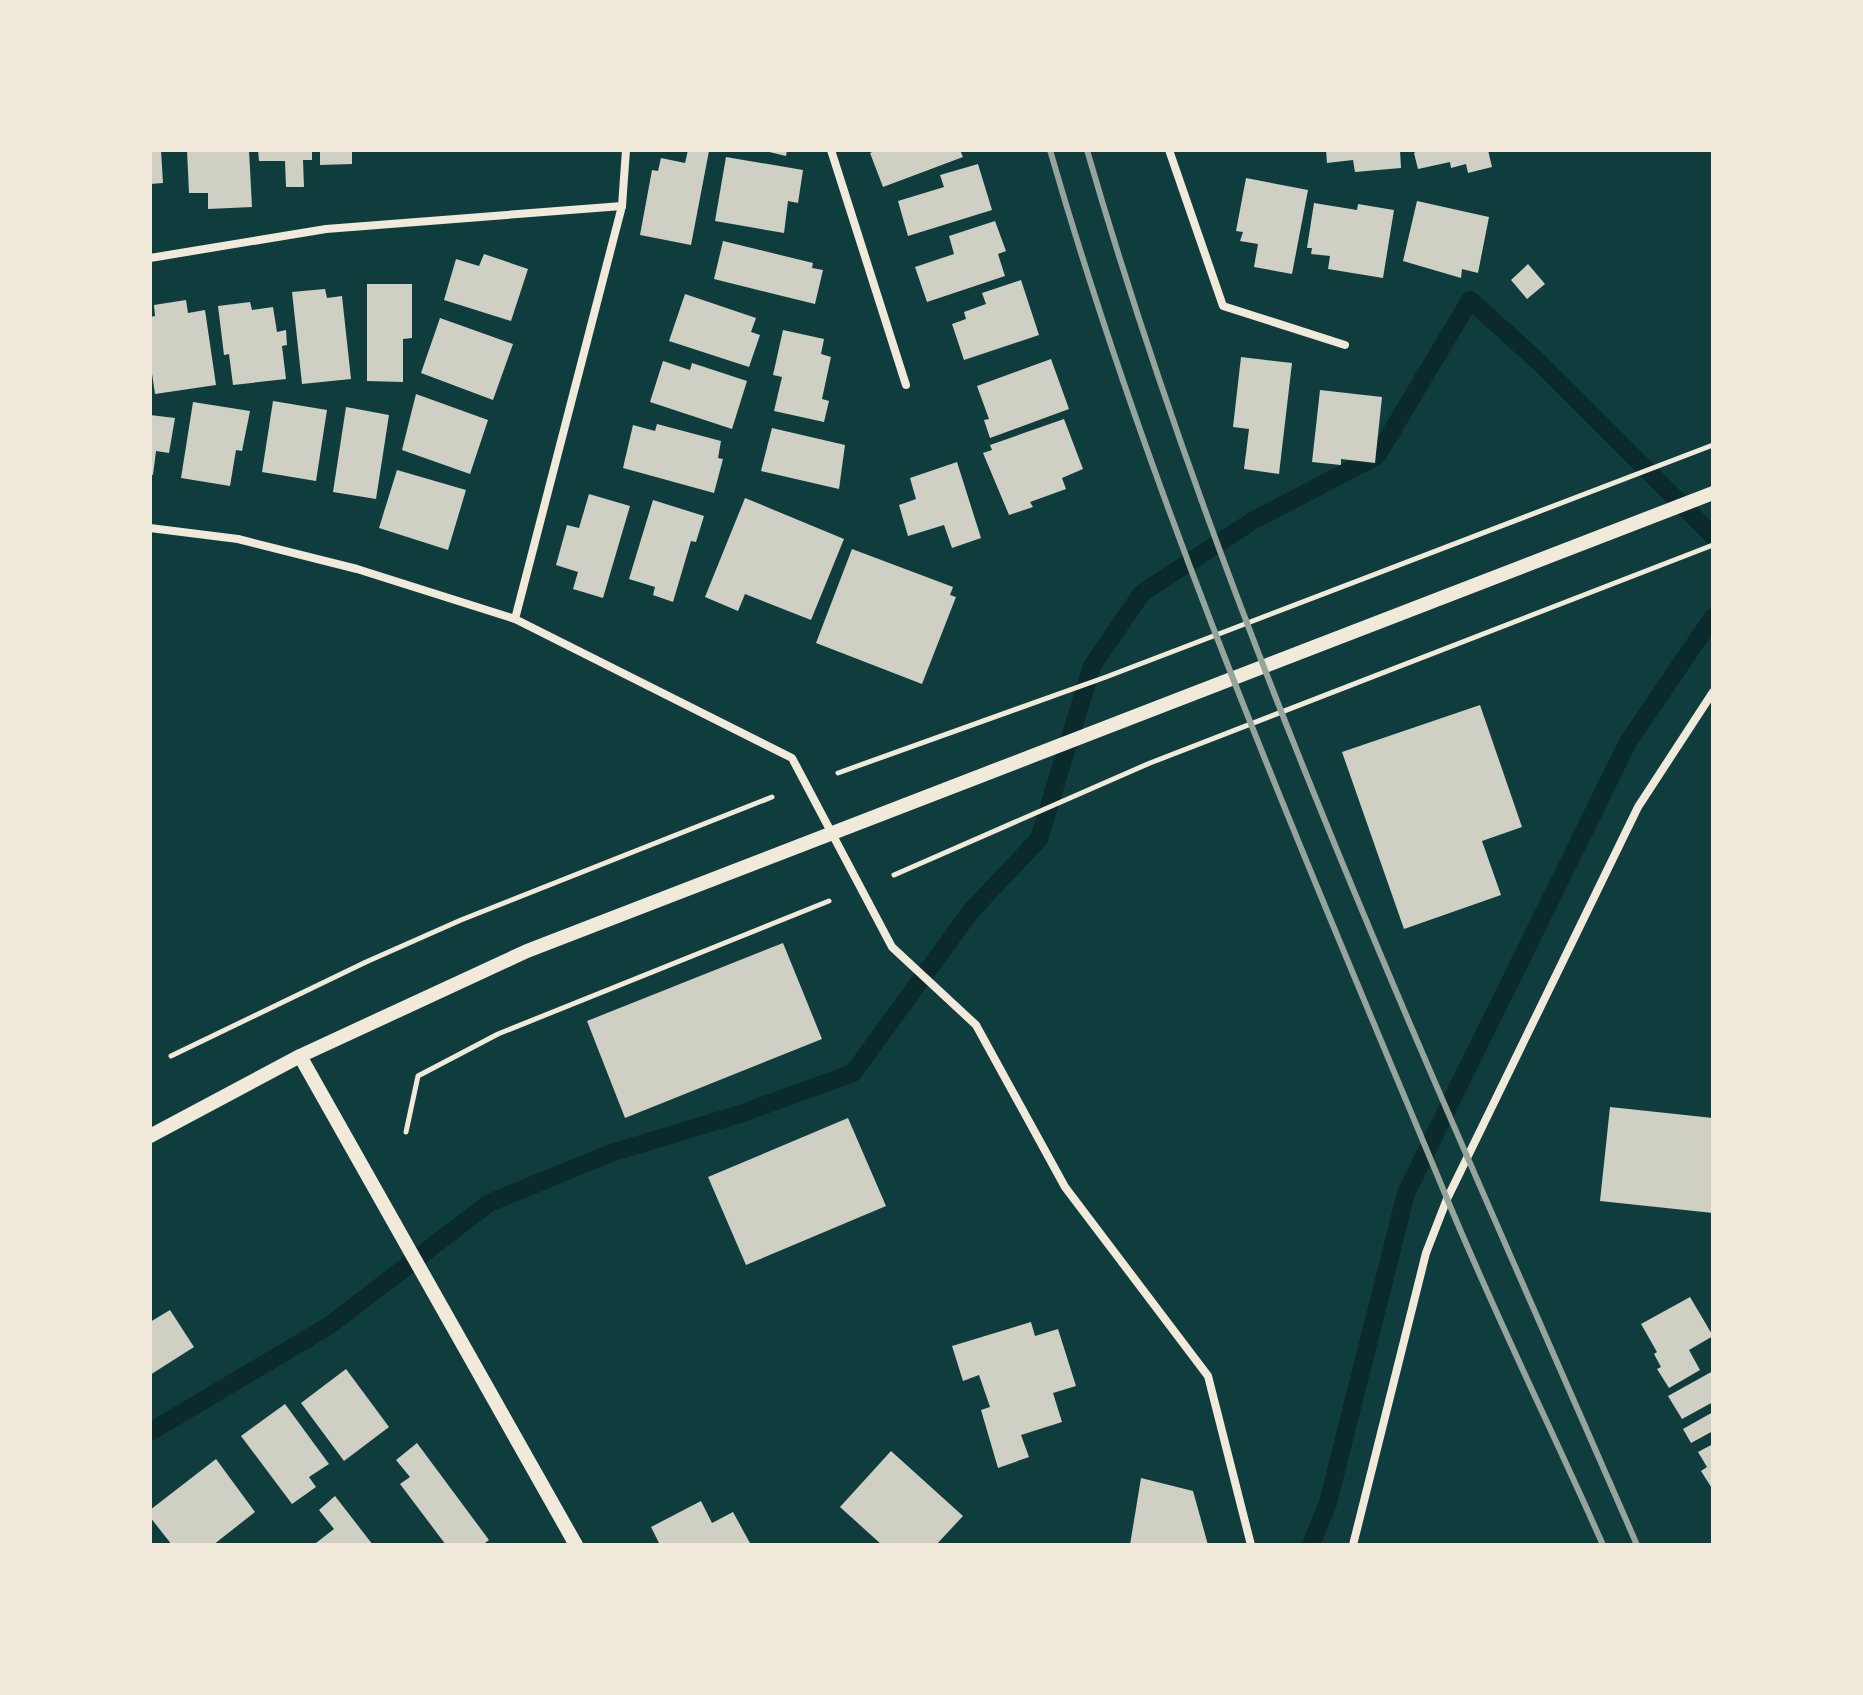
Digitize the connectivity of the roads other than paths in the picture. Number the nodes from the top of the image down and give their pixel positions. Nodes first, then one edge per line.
1 (626, 150) edge
2 (831, 150) edge
3 (1169, 150) edge
4 (622, 206) junction
5 (150, 258) edge
6 (1345, 345) dead end
7 (906, 385) dead end
8 (1713, 493) edge
9 (150, 528) edge
10 (515, 619) junction
11 (1713, 692) edge
12 (300, 1056) junction
13 (150, 1136) edge
14 (576, 1545) edge
15 (1251, 1545) edge
16 (1353, 1545) edge

1 - 4 street
2 - 7 street
3 - 6 street
4 - 5 street
4 - 10 street
8 - 12 street
9 - 10 street
10 - 15 street
11 - 16 street
12 - 13 street
12 - 14 street

